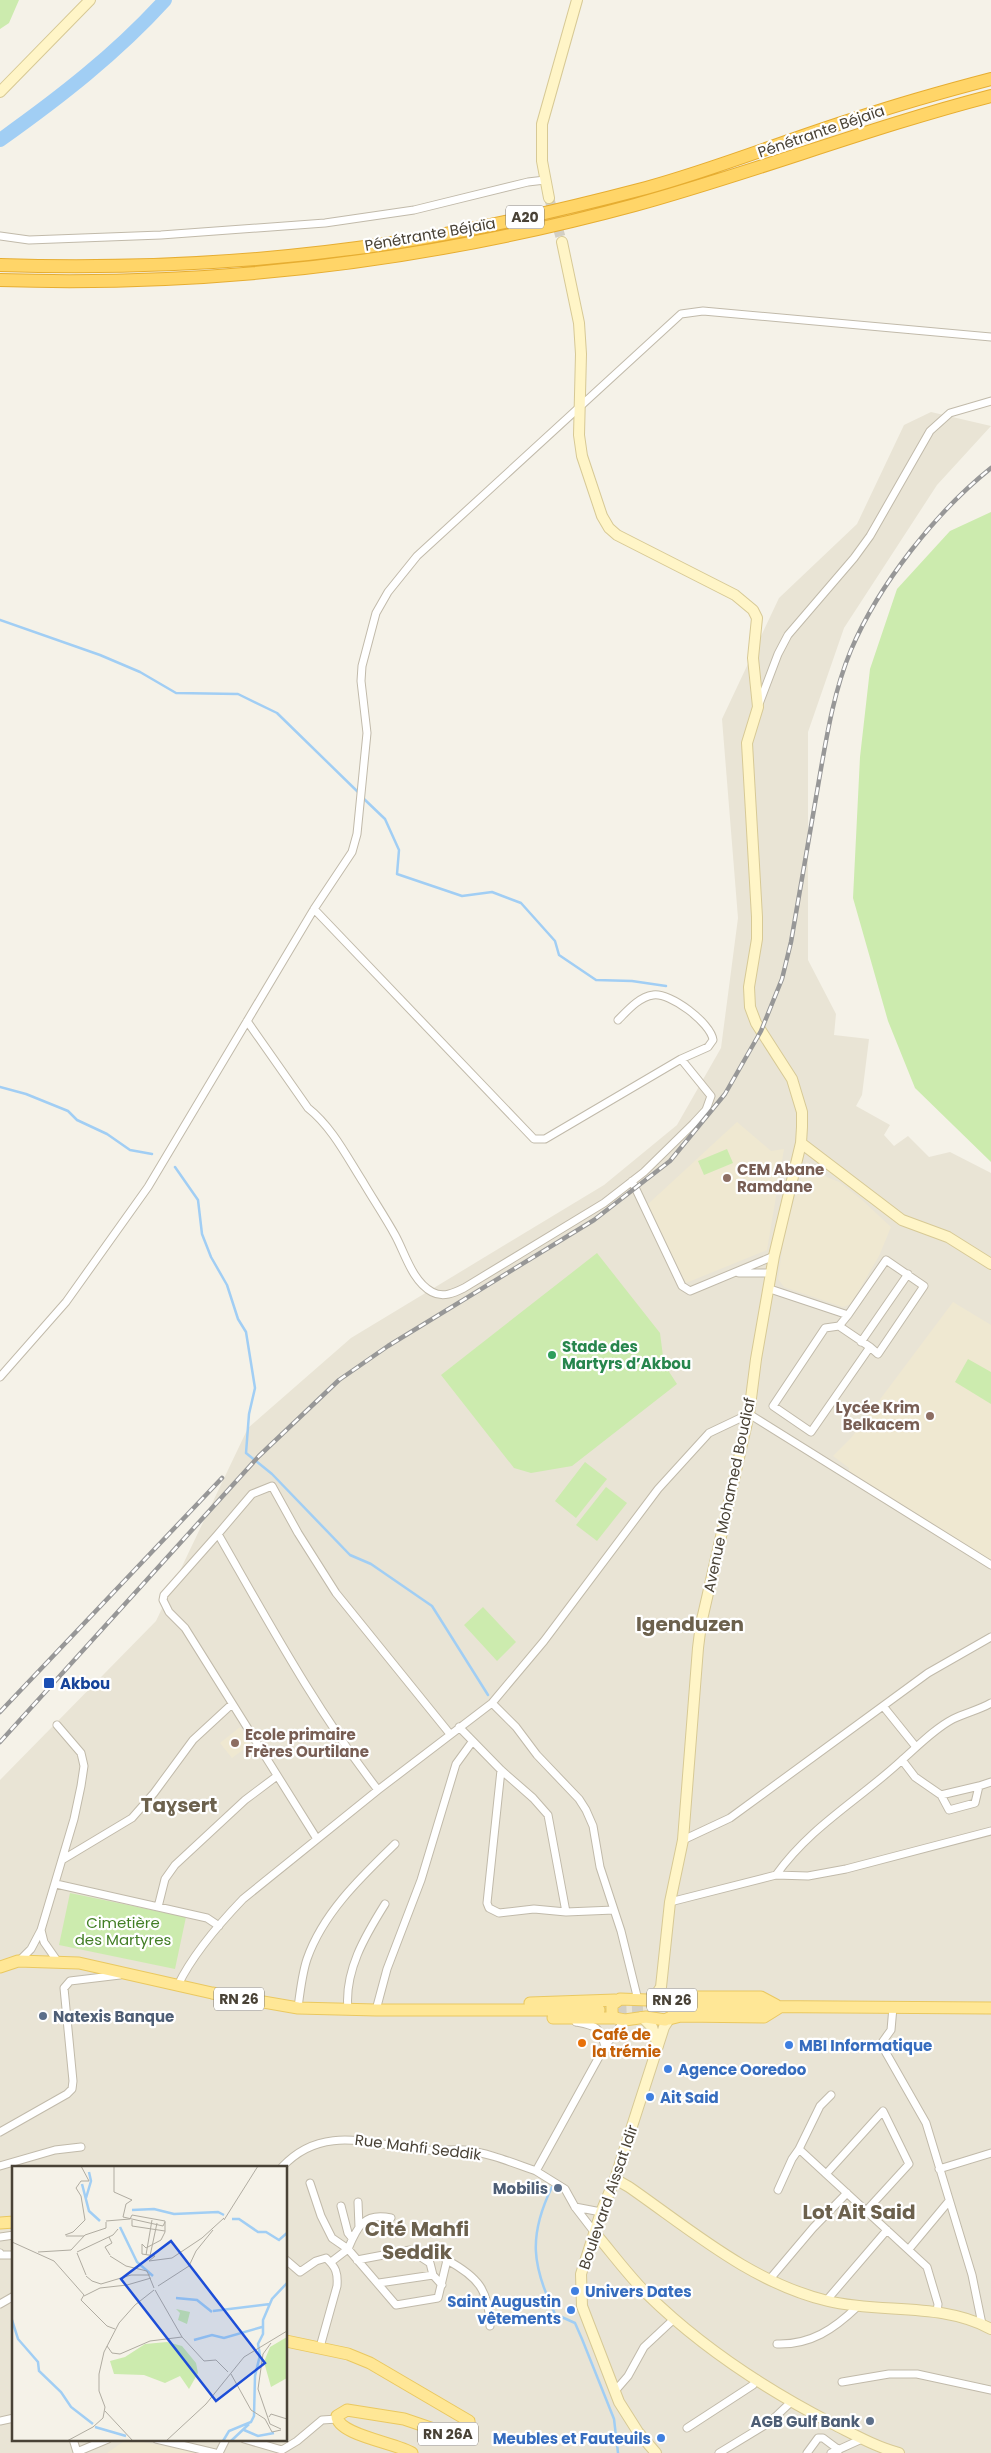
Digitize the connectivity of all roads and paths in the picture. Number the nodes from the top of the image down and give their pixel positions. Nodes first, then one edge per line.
1 (90, 0) edge
2 (577, 0) edge
3 (991, 79) edge
4 (0, 92) edge
5 (991, 96) edge
6 (545, 180) junction
7 (549, 198) tunnel mouth
8 (0, 236) edge
9 (562, 242) tunnel mouth
10 (0, 265) edge
11 (0, 280) edge
12 (991, 337) edge
13 (991, 401) edge
14 (579, 409) junction
15 (758, 707) junction
16 (314, 909) junction
17 (618, 1020) dead end
18 (247, 1021) junction
19 (681, 1059) junction
20 (801, 1143) junction
21 (632, 1181) junction
22 (774, 1256) junction
23 (991, 1264) edge
24 (736, 1273) junction
25 (772, 1273) junction
26 (908, 1274) junction
27 (770, 1289) junction
28 (848, 1315) junction
29 (839, 1326) junction
30 (861, 1342) junction
31 (870, 1348) junction
32 (0, 1377) edge
33 (749, 1414) junction
34 (218, 1534) junction
35 (991, 1565) edge
36 (991, 1636) edge
37 (492, 1703) junction
38 (232, 1704) junction
39 (882, 1706) junction
40 (989, 1706) edge
41 (57, 1725) dead end
42 (459, 1727) junction
43 (450, 1734) junction
44 (472, 1742) junction
45 (916, 1747) junction
46 (902, 1760) junction
47 (501, 1770) junction
48 (277, 1776) junction
49 (991, 1782) edge
50 (979, 1786) junction
51 (378, 1790) junction
52 (941, 1795) junction
53 (991, 1832) edge
54 (317, 1839) junction
55 (683, 1840) junction
56 (395, 1844) dead end
57 (62, 1860) junction
58 (776, 1875) junction
59 (56, 1884) junction
60 (670, 1902) junction
61 (385, 1904) dead end
62 (158, 1907) junction
63 (614, 1910) junction
64 (566, 1912) junction
65 (219, 1926) junction
66 (41, 1930) junction
67 (18, 1961) junction
68 (58, 1962) junction
69 (0, 1967) edge
70 (126, 1974) junction
71 (178, 1985) junction
72 (633, 1986) junction
73 (664, 1992) junction
74 (615, 2000) junction
75 (638, 2000) junction
76 (689, 2006) tunnel mouth
77 (780, 2006) junction
78 (893, 2007) junction
79 (298, 2008) junction
80 (991, 2008) edge
81 (348, 2010) junction
82 (376, 2010) junction
83 (482, 2010) junction
84 (599, 2010) tunnel mouth
85 (548, 2017) junction
86 (642, 2017) junction
87 (620, 2019) junction
88 (669, 2019) junction
89 (605, 2046) junction
90 (658, 2046) junction
91 (831, 2096) dead end
92 (0, 2132) edge
93 (81, 2147) dead end
94 (799, 2149) junction
95 (991, 2153) edge
96 (0, 2166) edge
97 (283, 2166) edge
98 (939, 2169) junction
99 (536, 2171) junction
100 (826, 2174) junction
101 (615, 2179) junction
102 (310, 2183) dead end
103 (778, 2190) dead end
104 (846, 2193) junction
105 (949, 2201) junction
106 (358, 2202) dead end
107 (341, 2206) dead end
108 (379, 2206) dead end
109 (574, 2207) junction
110 (866, 2211) junction
111 (601, 2212) junction
112 (378, 2215) junction
113 (391, 2218) dead end
114 (359, 2227) junction
115 (887, 2230) junction
116 (594, 2233) junction
117 (352, 2238) junction
118 (348, 2249) junction
119 (432, 2249) dead end
120 (909, 2249) junction
121 (0, 2253) edge
122 (12, 2254) edge
123 (357, 2260) junction
124 (447, 2260) junction
125 (288, 2262) edge
126 (331, 2262) junction
127 (433, 2275) junction
128 (769, 2280) junction
129 (379, 2283) junction
130 (442, 2285) junction
131 (12, 2297) edge
132 (826, 2301) junction
133 (0, 2304) edge
134 (857, 2307) junction
135 (937, 2312) junction
136 (674, 2319) junction
137 (490, 2326) dead end
138 (986, 2326) edge
139 (288, 2341) edge
140 (777, 2344) dead end
141 (320, 2347) junction
142 (757, 2379) junction
143 (842, 2382) dead end
144 (991, 2390) edge
145 (615, 2391) junction
146 (792, 2402) junction
147 (337, 2420) junction
148 (687, 2428) dead end
149 (862, 2439) junction
150 (73, 2440) edge
151 (106, 2440) edge
152 (160, 2440) edge
153 (225, 2440) edge
154 (247, 2440) edge
155 (839, 2450) junction
156 (410, 2452) edge
157 (893, 2452) edge
158 (217, 2453) edge
159 (656, 2453) edge
160 (719, 2453) edge
161 (807, 2453) edge
162 (831, 2453) edge

1 - 4 street
2 - 6 street
3 - 10 highway, Pénétrante Béjaïa / A20
5 - 11 highway, Pénétrante Béjaïa / A20
6 - 7 street
6 - 8 street
9 - 14 street
12 - 14 street
13 - 15 street
14 - 15 street
14 - 16 street
15 - 20 street, Avenue Mohamed Boudiaf
16 - 18 street
16 - 19 street
17 - 19 street
18 - 21 street
18 - 32 street
19 - 21 street
20 - 22 street, Avenue Mohamed Boudiaf
20 - 23 street
21 - 24 street
22 - 24 street
22 - 25 street, Avenue Mohamed Boudiaf
24 - 25 street
25 - 27 street, Avenue Mohamed Boudiaf
26 - 28 street
26 - 30 street
26 - 31 street
27 - 28 street
27 - 33 street, Avenue Mohamed Boudiaf
28 - 29 street
29 - 30 street
29 - 31 street
30 - 31 street
33 - 35 street
33 - 37 street
33 - 55 street, Avenue Mohamed Boudiaf
34 - 38 street
34 - 43 street
34 - 51 street
36 - 39 street
37 - 42 street
37 - 63 street
38 - 48 street
38 - 57 street
39 - 45 street
39 - 55 street
40 - 45 street
41 - 57 street
42 - 43 street
42 - 44 street
43 - 51 street
44 - 47 street
44 - 82 street
45 - 46 street
46 - 52 street
46 - 58 street
47 - 64 street
47 - 64 street
48 - 54 street
48 - 62 street
49 - 50 street
50 - 52 street
50 - 52 street
51 - 54 street
53 - 58 street
54 - 65 street
55 - 60 street, Avenue Mohamed Boudiaf
56 - 79 street
57 - 59 street
58 - 60 street
59 - 62 street
59 - 66 street
60 - 73 street, Avenue Mohamed Boudiaf
61 - 81 street
62 - 65 street
63 - 64 street
63 - 72 street
65 - 71 street
66 - 67 street
66 - 68 street
67 - 68 main road, RN 26
67 - 69 main road, RN 26
68 - 70 main road, RN 26
70 - 71 main road, RN 26
70 - 92 street
71 - 79 main road, RN 26
72 - 74 street
72 - 75 street
73 - 75 main road, RN 26
73 - 77 main road, RN 26
73 - 88 main road, RN 26
74 - 75 main road, RN 26
74 - 83 main road, RN 26
74 - 87 main road
76 - 77 main road, RN 26
77 - 78 main road, RN 26
77 - 88 main road, RN 26
78 - 80 main road, RN 26
78 - 98 street
79 - 81 main road, RN 26
81 - 82 main road, RN 26
82 - 83 main road, RN 26
83 - 84 main road, RN 26
83 - 85 main road, RN 26
85 - 87 main road, RN 26
85 - 89 street
86 - 87 main road, RN 26
86 - 88 main road, RN 26
86 - 90 street
87 - 89 street
88 - 90 street, Boulevard Aissat Idir
89 - 99 street
90 - 101 street, Boulevard Aissat Idir
91 - 94 street
93 - 96 street
94 - 100 street
94 - 103 street
95 - 98 street
97 - 99 street, Rue Mahfi Seddik
98 - 105 street
99 - 109 street, Rue Mahfi Seddik
100 - 104 street
100 - 110 street
101 - 111 street, Boulevard Aissat Idir
101 - 128 street
102 - 118 street
104 - 110 street
104 - 128 street
105 - 120 street
105 - 138 street
106 - 114 street
107 - 117 street
108 - 112 street
109 - 111 street
109 - 116 street, Rue Mahfi Seddik
110 - 115 street
111 - 116 street, Boulevard Aissat Idir
112 - 113 street
112 - 114 street
114 - 117 street
115 - 120 street
115 - 132 street
116 - 136 street
116 - 145 street, Boulevard Aissat Idir
117 - 118 street
118 - 123 street
118 - 126 street
119 - 124 street
120 - 135 street
121 - 122 street
123 - 127 street
123 - 129 street
124 - 130 street
124 - 137 street
125 - 126 street
126 - 141 street
127 - 129 street
127 - 130 street
128 - 132 street
129 - 130 street
131 - 133 street
132 - 134 street
134 - 135 street
134 - 140 street
135 - 138 street
136 - 142 street
136 - 145 street
139 - 141 main road, RN 26A
141 - 147 main road, RN 26A
142 - 146 street
142 - 148 street
143 - 144 street
145 - 159 street, Boulevard Aissat Idir
146 - 149 street
146 - 160 street
147 - 154 street
147 - 156 main road, RN 26A
149 - 155 street
149 - 157 street
150 - 151 street
152 - 158 street
153 - 158 street
155 - 161 street
155 - 162 street

